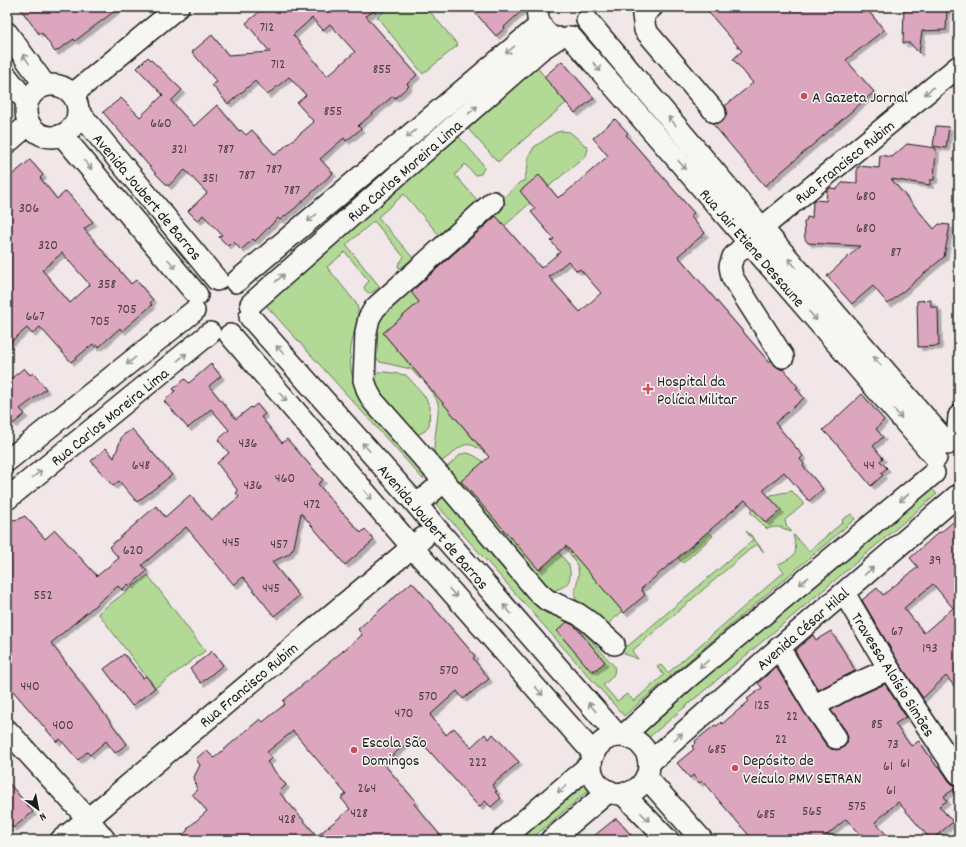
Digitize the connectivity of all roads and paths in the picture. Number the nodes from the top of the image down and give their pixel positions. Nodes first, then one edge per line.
1 (178, 7) edge
2 (652, 7) edge
3 (587, 13) edge
4 (539, 16) edge
5 (7, 33) edge
6 (565, 38) junction
7 (959, 66) edge
8 (7, 77) edge
9 (45, 85) junction
10 (27, 102) junction
11 (76, 103) junction
12 (715, 112) dead end
13 (29, 124) junction
14 (62, 135) junction
15 (7, 144) edge
16 (493, 202) dead end
17 (755, 234) junction
18 (227, 281) junction
19 (196, 303) junction
20 (250, 310) junction
21 (220, 334) junction
22 (783, 357) dead end
23 (87, 397) junction
24 (959, 416) edge
25 (106, 418) junction
26 (947, 451) edge
27 (7, 461) edge
28 (444, 481) junction
29 (958, 496) edge
30 (7, 499) edge
31 (418, 505) junction
32 (436, 528) junction
33 (412, 547) junction
34 (844, 593) junction
35 (614, 644) dead end
36 (779, 648) junction
37 (889, 669) junction
38 (814, 706) junction
39 (7, 730) edge
40 (621, 736) junction
41 (836, 738) dead end
42 (593, 759) junction
43 (647, 770) junction
44 (959, 774) edge
45 (616, 792) junction
46 (88, 819) junction
47 (61, 840) edge
48 (105, 840) edge
49 (502, 840) edge
50 (551, 840) edge
51 (668, 840) edge
52 (702, 840) edge

1 - 11 street
2 - 12 street
3 - 6 street, Rua Carlos Moreira Lima
17 -> 3 street, Rua Jair Etiene Dessaune
4 - 6 street, Rua Jair Etiene Dessaune
4 -> 18 street, Rua Carlos Moreira Lima
9 -> 5 street
6 -> 17 street, Rua Jair Etiene Dessaune
20 -> 6 street, Rua Carlos Moreira Lima
7 -> 17 street, Rua Francisco Rubim
8 - 10 street
9 - 10 street
9 - 11 street
10 - 13 street
11 - 14 street
11 - 18 street, Avenida Joubert de Barros
13 - 14 street
13 - 15 street
14 -> 19 street, Avenida Joubert de Barros
16 - 28 street
17 - 22 street, Rua Francisco Rubim
17 - 26 street, Rua Jair Etiene Dessaune
18 - 19 street
18 - 20 street
19 - 21 street
19 -> 23 street, Rua Carlos Moreira Lima
20 - 21 street
31 -> 20 street, Avenida Joubert de Barros
25 -> 21 street, Rua Carlos Moreira Lima
21 -> 33 street, Avenida Joubert de Barros
23 - 25 street
23 - 27 street, Rua Carlos Moreira Lima
24 - 26 street
30 -> 25 street, Rua Carlos Moreira Lima
26 - 29 street, Rua Jair Etiene Dessaune
26 -> 40 street, Avenida César Hilal
28 - 31 street
28 - 35 street
34 -> 29 street, Avenida César Hilal
31 - 32 street, Avenida Joubert de Barros
32 - 33 street, Rua Francisco Rubim
40 -> 32 street, Avenida Joubert de Barros
33 -> 42 street, Avenida Joubert de Barros
33 - 46 street, Rua Francisco Rubim
34 - 36 street, Avenida César Hilal
34 - 37 street, Travessa Aloísio Simões
36 - 38 street
43 -> 36 street, Avenida César Hilal
37 - 38 street
37 - 44 street, Travessa Aloísio Simões
38 - 41 street
39 - 46 street
40 - 42 street
40 - 43 street
42 - 45 street
42 -> 49 street
43 - 45 street
43 - 52 street
45 - 50 street
45 -> 51 street
46 - 47 street, Rua Francisco Rubim
46 - 48 street

